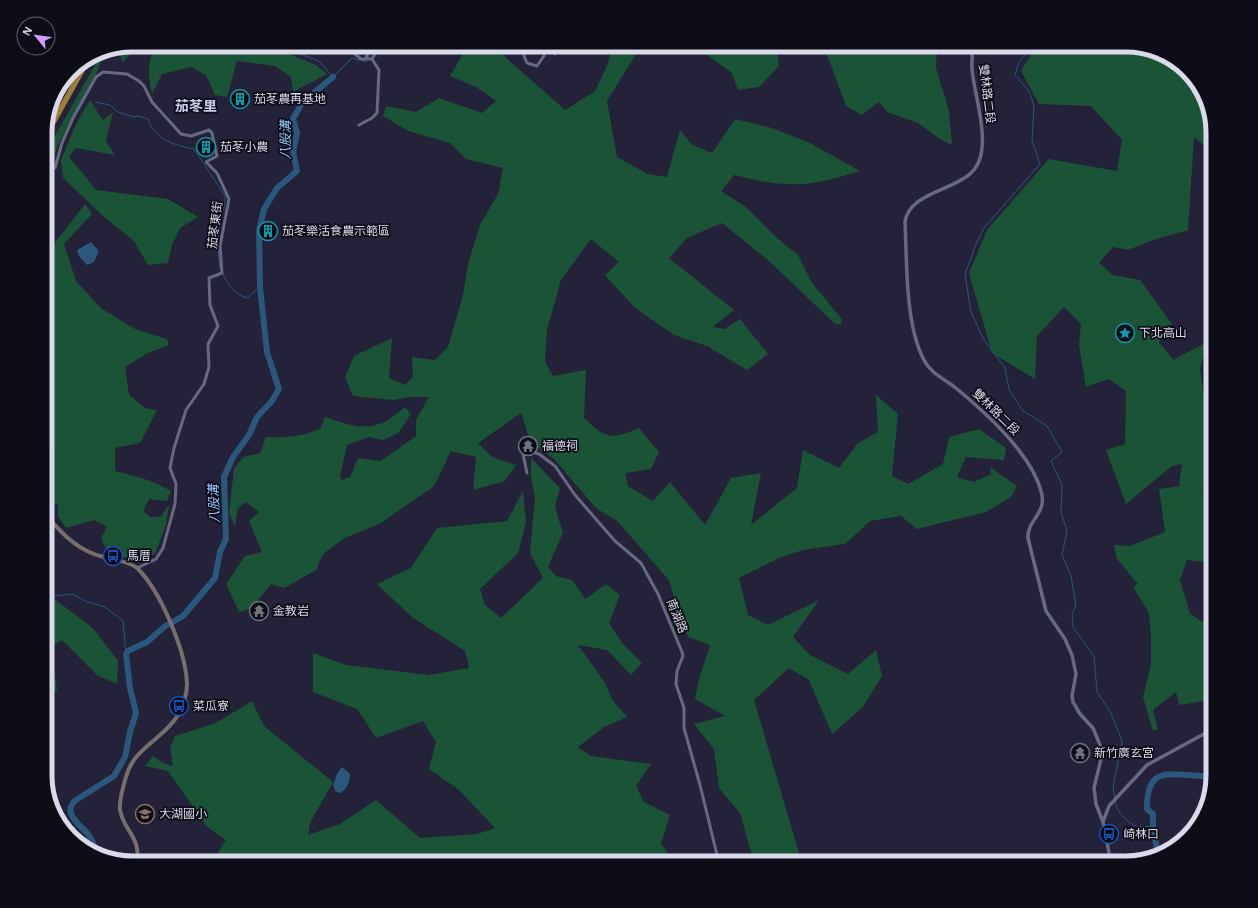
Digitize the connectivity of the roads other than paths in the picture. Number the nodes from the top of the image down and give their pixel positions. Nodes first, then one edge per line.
1 (355, 52) edge
2 (368, 52) edge
3 (376, 52) edge
4 (522, 52) edge
5 (544, 52) edge
6 (973, 52) edge
7 (366, 58) junction
8 (372, 59) junction
9 (83, 69) edge
10 (53, 123) edge
11 (359, 125) dead end
12 (52, 166) edge
13 (526, 473) dead end
14 (52, 522) edge
15 (137, 568) junction
16 (1206, 733) edge
17 (1103, 822) junction
18 (138, 856) edge
19 (717, 856) edge
20 (1110, 856) edge

1 - 7 street
2 - 7 street
3 - 8 street
4 - 5 street
6 - 17 street, 雙林路二段
7 - 8 street
8 - 11 street
9 - 10 highway
12 - 15 street, 茄苳東街
13 - 19 street, 南湖路
14 - 15 main road
15 - 18 main road
16 - 17 street
17 - 20 street

